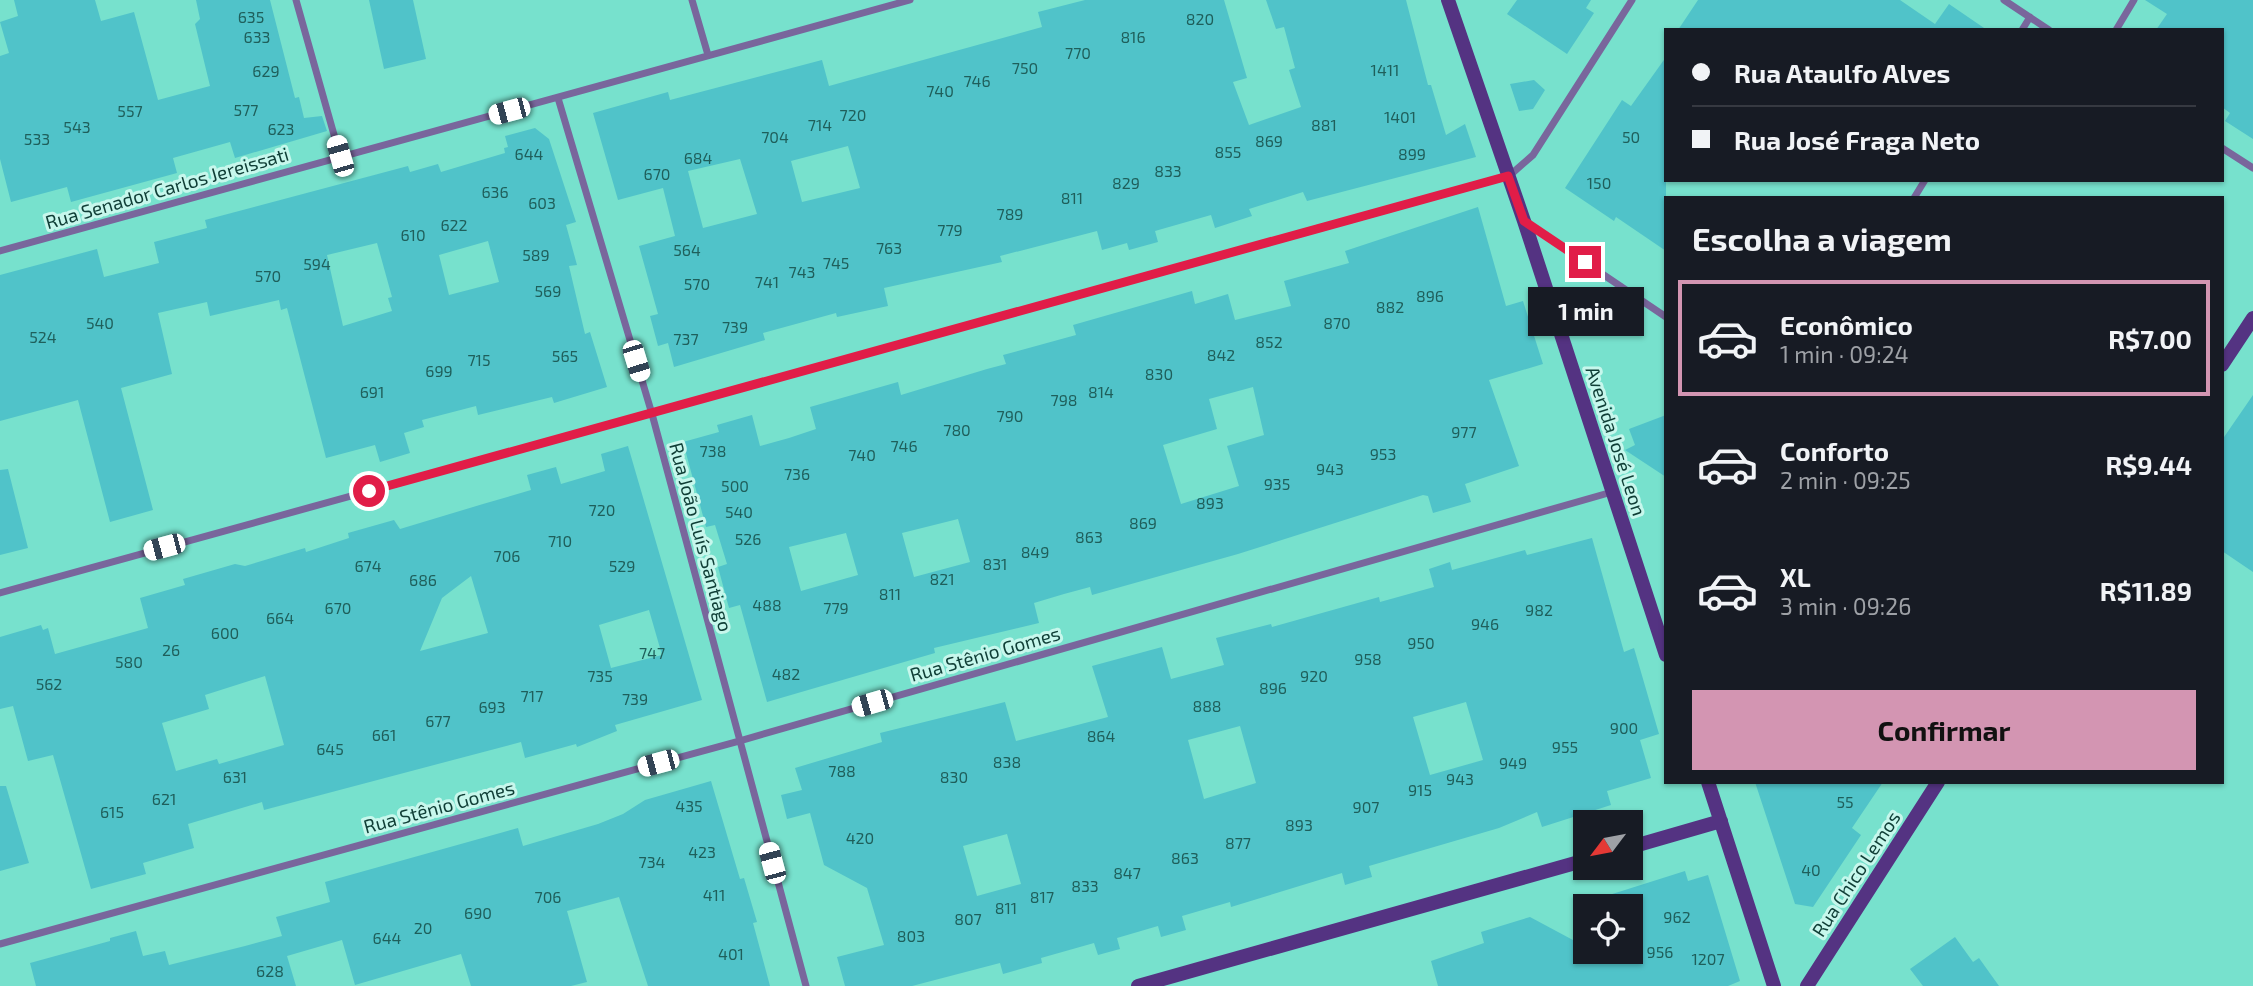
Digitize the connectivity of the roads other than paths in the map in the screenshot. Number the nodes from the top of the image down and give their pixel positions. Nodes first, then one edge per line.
1 (296, 0) edge
2 (692, 0) edge
3 (910, 0) edge
4 (1448, 0) edge
5 (1632, 0) edge
6 (2004, 0) edge
7 (2134, 0) edge
8 (2030, 17) junction
9 (2023, 28) edge
10 (2046, 28) edge
11 (2117, 28) edge
12 (708, 55) junction
13 (558, 98) junction
14 (2224, 149) edge
15 (340, 156) junction
16 (2253, 168) edge
17 (1508, 176) junction
18 (1524, 221) junction
19 (0, 251) edge
20 (1664, 316) edge
21 (2253, 318) edge
22 (2224, 362) edge
23 (652, 414) junction
24 (1612, 492) junction
25 (0, 593) edge
26 (1664, 649) edge
27 (739, 741) junction
28 (1709, 784) edge
29 (1937, 784) edge
30 (1721, 821) junction
31 (1643, 844) edge
32 (1573, 864) edge
33 (0, 944) edge
34 (806, 986) edge
35 (1138, 986) edge
36 (1774, 986) edge
37 (1807, 986) edge

1 - 15 street
2 - 12 street
3 - 12 street, Rua Senador Carlos Jereissati
4 - 17 main road, Avenida José Leon
5 - 17 street
6 - 8 street
7 - 11 street
8 - 9 street
8 - 10 street
12 - 13 street, Rua Senador Carlos Jereissati
13 - 15 street, Rua Senador Carlos Jereissati
13 - 23 street, Rua João Luís Santiago
14 - 16 street
15 - 19 street, Rua Senador Carlos Jereissati
17 - 18 main road, Avenida José Leon
17 - 23 street
18 - 20 street
18 - 24 main road, Avenida José Leon
21 - 22 main road
23 - 25 street
23 - 27 street, Rua João Luís Santiago
24 - 26 main road, Avenida José Leon
24 - 27 street, Rua Stênio Gomes
27 - 33 street, Rua Stênio Gomes
27 - 34 street, Rua João Luís Santiago
28 - 30 main road
29 - 37 main road, Rua Chico Lemos
30 - 31 main road
30 - 36 main road
32 - 35 main road

